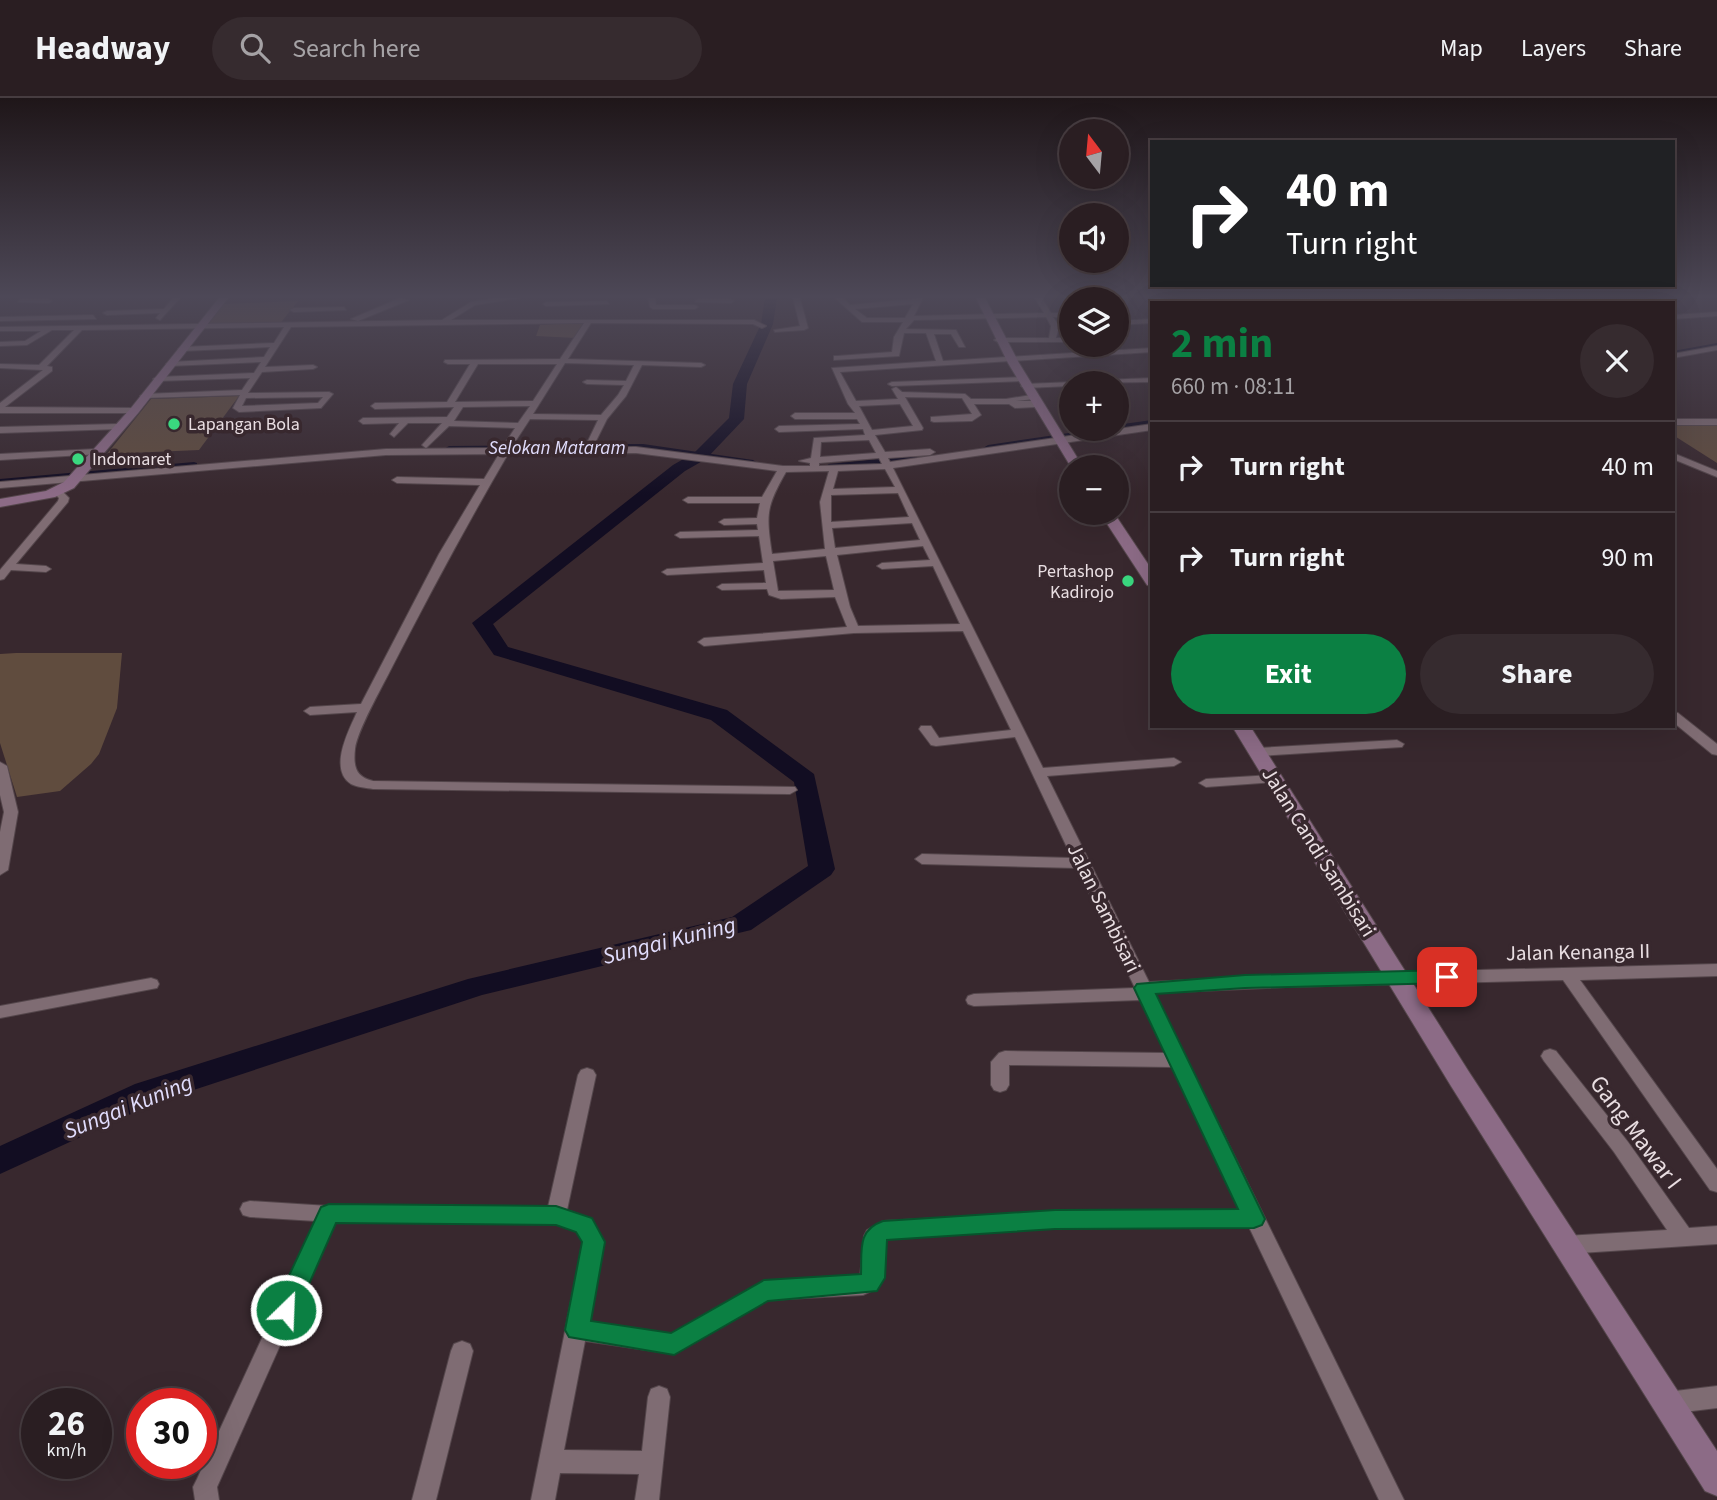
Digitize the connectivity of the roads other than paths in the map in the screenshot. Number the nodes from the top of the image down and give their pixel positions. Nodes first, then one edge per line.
1 (45, 363) edge
2 (181, 363) edge
3 (264, 363) edge
4 (474, 363) edge
5 (562, 363) edge
6 (639, 363) edge
7 (654, 363) edge
8 (677, 363) edge
9 (837, 363) edge
10 (934, 363) edge
11 (1012, 363) edge
12 (170, 364) joint
13 (701, 365) dead end
14 (0, 366) edge
15 (41, 367) junction
16 (883, 367) junction
17 (313, 368) dead end
18 (689, 370) dead end
19 (835, 370) junction
20 (258, 372) junction
21 (158, 379) junction
22 (1150, 380) edge
23 (1129, 381) edge
24 (587, 382) dead end
25 (628, 383) junction
26 (892, 384) junction
27 (1059, 386) edge
28 (1028, 391) junction
29 (244, 394) junction
30 (144, 396) junction
31 (901, 398) junction
32 (970, 402) junction
33 (536, 403) junction
34 (455, 404) junction
35 (510, 404) junction
36 (852, 404) junction
37 (375, 406) dead end
38 (0, 408) edge
39 (135, 410) junction
40 (528, 416) junction
41 (795, 416) dead end
42 (859, 416) junction
43 (825, 417) junction
44 (603, 418) junction
45 (934, 419) dead end
46 (406, 420) junction
47 (363, 421) dead end
48 (448, 421) junction
49 (1675, 422) edge
50 (1717, 422) edge
51 (481, 424) junction
52 (117, 426) junction
53 (521, 426) junction
54 (1150, 427) edge
55 (825, 428) junction
56 (779, 429) dead end
57 (0, 430) edge
58 (868, 432) junction
59 (394, 434) dead end
60 (1058, 437) junction
61 (591, 443) junction
62 (426, 445) junction
63 (508, 446) junction
64 (96, 452) junction
65 (672, 453) junction
66 (1069, 455) edge
67 (757, 456) dead end
68 (0, 457) edge
69 (1675, 457) edge
70 (885, 462) junction
71 (814, 466) junction
72 (783, 469) junction
73 (834, 470) junction
74 (1717, 474) edge
75 (78, 475) junction
76 (397, 480) dead end
77 (486, 482) junction
78 (0, 485) edge
79 (901, 490) junction
80 (58, 492) junction
81 (828, 492) junction
82 (688, 500) dead end
83 (765, 500) junction
84 (2, 502) edge
85 (914, 520) junction
86 (724, 522) dead end
87 (827, 525) junction
88 (1115, 525) edge
89 (762, 527) junction
90 (680, 536) dead end
91 (926, 543) junction
92 (831, 551) junction
93 (769, 562) junction
94 (937, 563) junction
95 (882, 566) dead end
96 (8, 567) junction
97 (46, 569) dead end
98 (667, 572) dead end
99 (0, 577) edge
100 (1150, 579) edge
101 (772, 586) junction
102 (722, 587) dead end
103 (840, 593) junction
104 (968, 627) junction
105 (854, 631) junction
106 (704, 642) dead end
107 (365, 708) junction
108 (310, 711) dead end
109 (1675, 718) edge
110 (1242, 728) edge
111 (926, 729) dead end
112 (1018, 733) junction
113 (1397, 744) dead end
114 (1717, 751) edge
115 (1258, 752) junction
116 (1174, 762) dead end
117 (0, 766) edge
118 (1037, 772) junction
119 (1272, 779) junction
120 (1206, 783) dead end
121 (790, 790) dead end
122 (922, 859) dead end
123 (1081, 863) junction
124 (0, 870) edge
125 (1717, 970) edge
126 (1569, 976) junction
127 (1398, 977) junction
128 (151, 984) dead end
129 (1145, 991) junction
130 (974, 1000) dead end
131 (0, 1012) edge
132 (1550, 1056) dead end
133 (1176, 1060) junction
134 (587, 1075) dead end
135 (1000, 1085) dead end
136 (1717, 1184) edge
137 (250, 1209) dead end
138 (329, 1214) junction
139 (556, 1215) junction
140 (1254, 1219) junction
141 (1717, 1235) edge
142 (1684, 1238) junction
143 (1565, 1245) junction
144 (577, 1330) junction
145 (462, 1351) dead end
146 (659, 1396) dead end
147 (1717, 1397) edge
148 (1667, 1403) junction
149 (551, 1461) junction
150 (653, 1463) junction
151 (1717, 1480) edge
152 (207, 1500) edge
153 (424, 1500) edge
154 (543, 1500) edge
155 (647, 1500) edge
156 (1392, 1500) edge

1 - 15 street
2 - 12 street
3 - 20 street
4 - 34 street
5 - 33 street
6 - 25 street
7 - 18 street
8 - 13 street
9 - 19 street
10 - 16 street
11 - 28 street
12 - 21 street
14 - 15 street
15 - 38 street
16 - 19 street
16 - 26 street
17 - 20 street
19 - 36 street, Jalan Sambisari
20 - 21 street
20 - 29 street
21 - 30 street
22 - 23 street
24 - 25 street
25 - 44 street
26 - 28 street
26 - 31 street
27 - 28 street
28 - 32 street
28 - 60 street
29 - 29 street
29 - 30 street
30 - 39 street
31 - 32 street
31 - 36 street
31 - 58 street
32 - 45 street
33 - 35 street
33 - 40 street
34 - 35 street
34 - 37 street
34 - 48 street
35 - 51 street
36 - 42 street, Jalan Sambisari
38 - 39 street
39 - 52 street
40 - 44 street
40 - 53 street
41 - 43 street
42 - 43 street
42 - 58 street, Jalan Sambisari
43 - 55 street
44 - 61 street
46 - 47 street
46 - 48 street
46 - 59 street
48 - 51 street
48 - 62 street
49 - 50 street
51 - 53 street
52 - 57 street
52 - 64 street
53 - 63 street
54 - 60 street
55 - 56 street
55 - 58 street
58 - 70 street, Jalan Sambisari
58 - 71 street
60 - 66 street
60 - 70 street
61 - 63 street
61 - 65 street
62 - 63 street
62 - 75 street
63 - 65 street
63 - 75 street
63 - 77 street
64 - 68 street
64 - 75 street
65 - 72 street
67 - 71 street
69 - 74 street
70 - 71 street
70 - 73 street
70 - 79 street, Jalan Sambisari
71 - 72 street
71 - 73 street
72 - 83 street
73 - 81 street
75 - 78 street
75 - 80 street
76 - 77 street
77 - 107 street
79 - 81 street
79 - 85 street, Jalan Sambisari
80 - 84 street
80 - 96 street
81 - 87 street
82 - 83 street
83 - 89 street
85 - 87 street
85 - 91 street, Jalan Sambisari
86 - 89 street
87 - 92 street
88 - 100 street
89 - 90 street
89 - 93 street
91 - 92 street
91 - 94 street, Jalan Sambisari
92 - 93 street
92 - 103 street
93 - 98 street
93 - 101 street
94 - 95 street
94 - 104 street, Jalan Sambisari
96 - 97 street
96 - 99 street
101 - 102 street
101 - 103 street
103 - 105 street
104 - 105 street
104 - 112 street, Jalan Sambisari
105 - 106 street
107 - 108 street
107 - 121 street
109 - 114 street
110 - 115 street, Jalan Candi Sambisari
111 - 112 street
112 - 118 street, Jalan Sambisari
113 - 115 street
115 - 119 street, Jalan Candi Sambisari
116 - 118 street
117 - 124 street
118 - 123 street, Jalan Sambisari
119 - 120 street
119 - 127 street, Jalan Candi Sambisari
122 - 123 street
123 - 129 street, Jalan Sambisari
125 - 126 street, Jalan Kenanga II
126 - 127 street, Jalan Kenanga II
126 - 136 street
127 - 129 street, Jalan Kenanga II
127 - 143 street, Jalan Candi Sambisari
128 - 131 street
129 - 130 street, Jalan Kenanga II
129 - 133 street, Jalan Sambisari
132 - 142 street, Gang Mawar I
133 - 135 street
133 - 140 street, Jalan Sambisari
134 - 139 street
137 - 138 street
138 - 139 street
138 - 152 street
139 - 144 street
140 - 144 street
140 - 156 street, Jalan Sambisari
141 - 142 street
142 - 143 street
143 - 148 street, Jalan Candi Sambisari
144 - 149 street
145 - 153 street
146 - 150 street
147 - 148 street
148 - 151 street, Jalan Candi Sambisari
149 - 150 street
149 - 154 street
150 - 155 street

